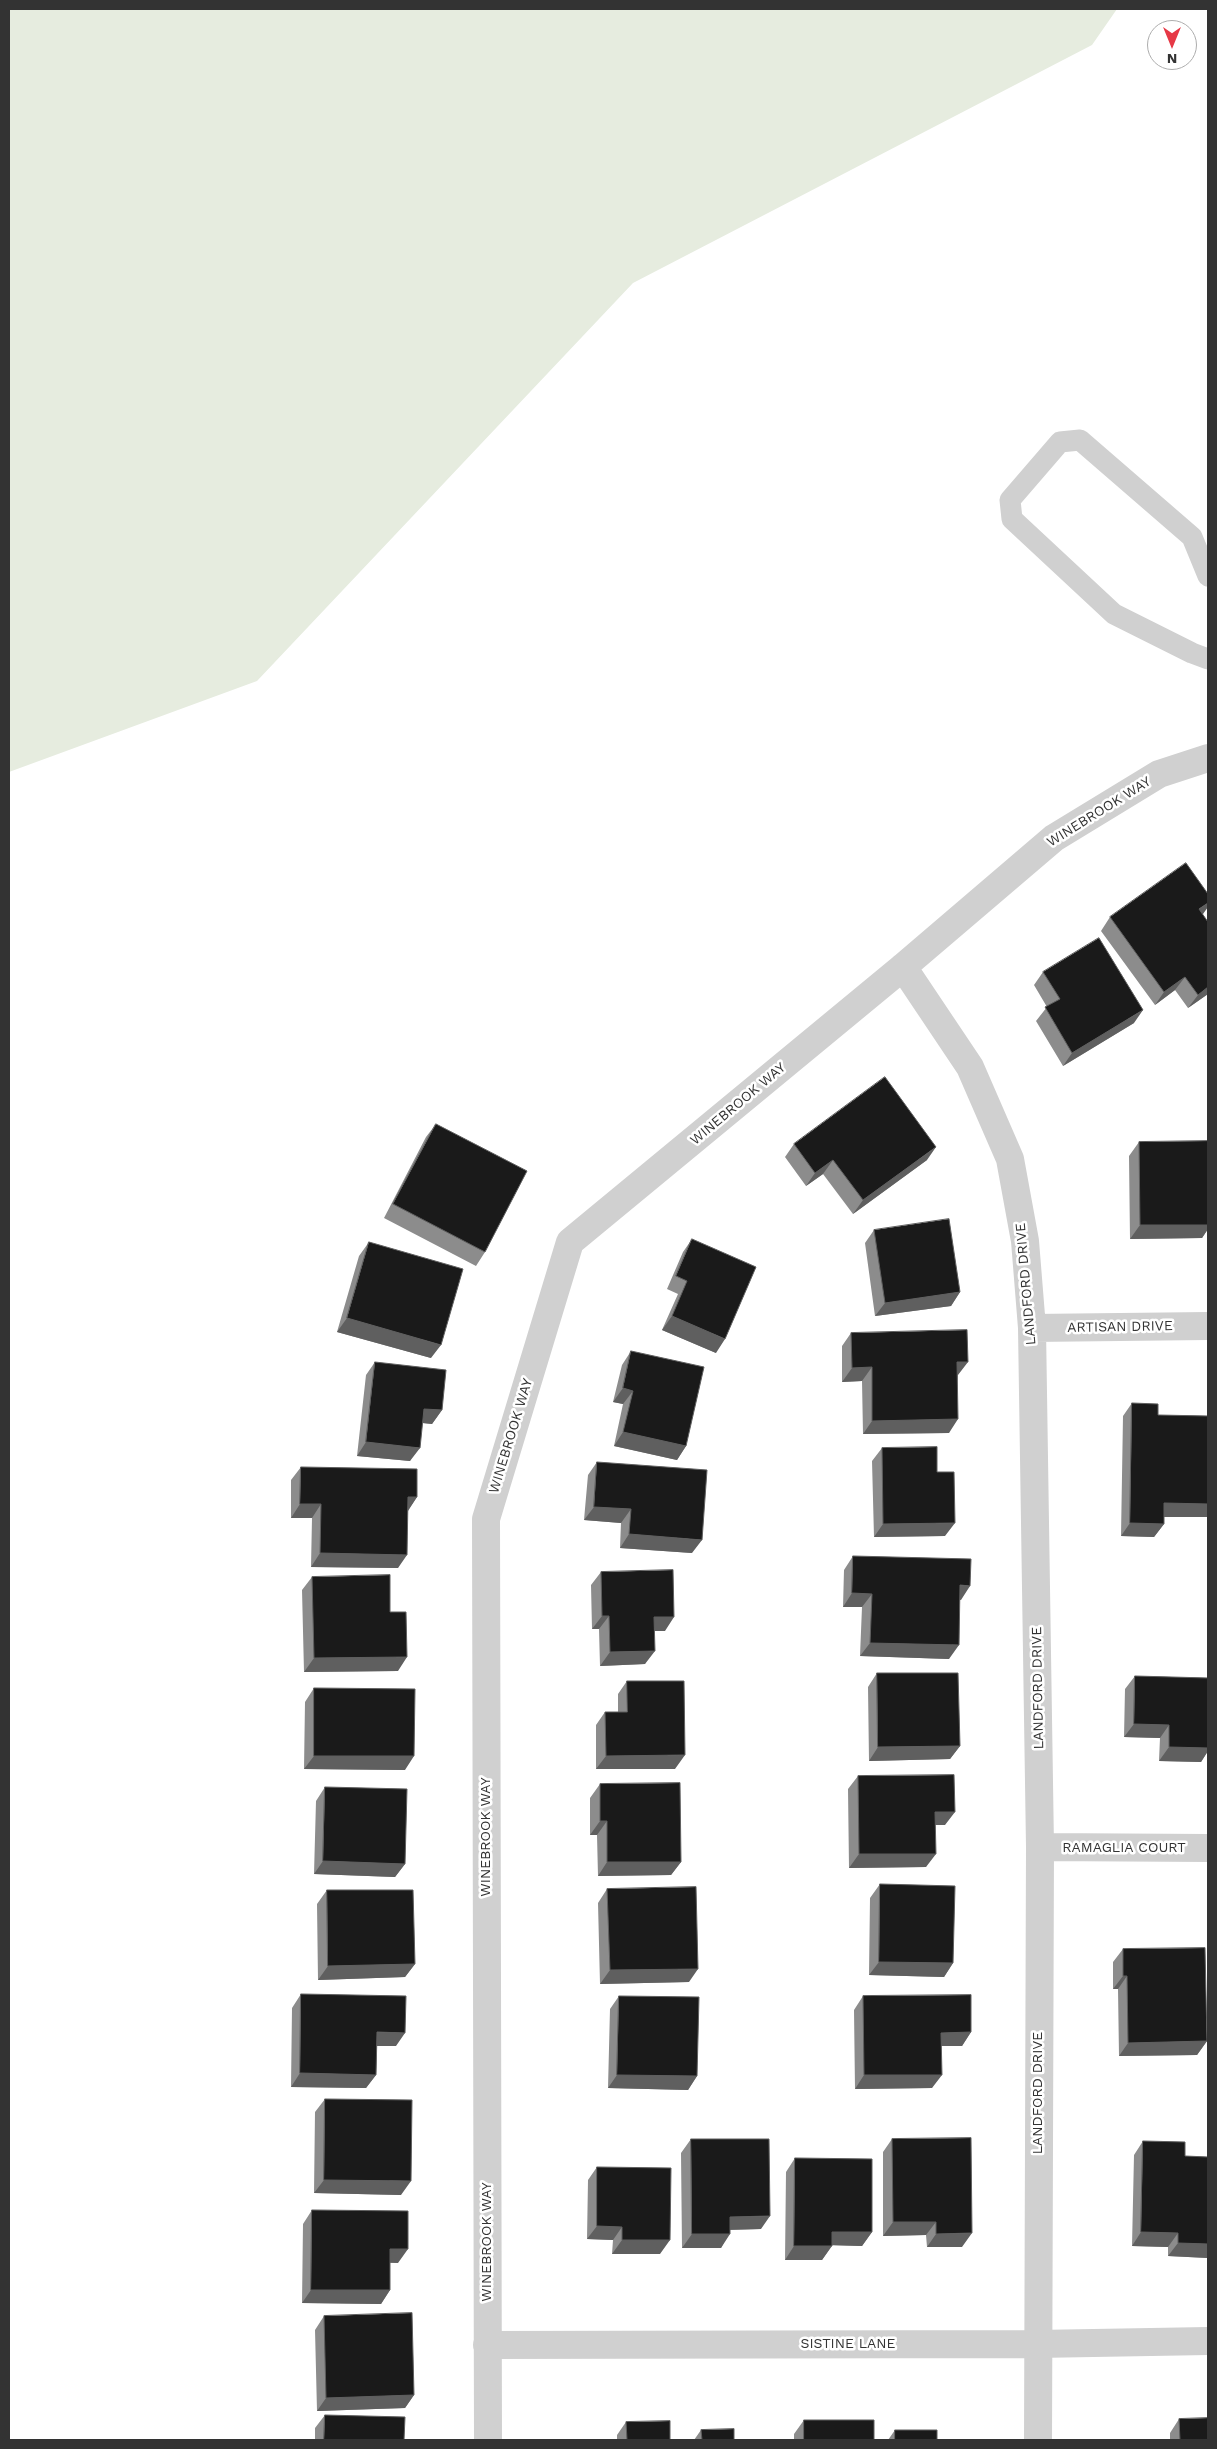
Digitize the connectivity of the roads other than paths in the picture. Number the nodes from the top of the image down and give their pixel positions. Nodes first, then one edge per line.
1 (1208, 576) edge
2 (1208, 659) edge
3 (1208, 758) edge
4 (903, 967) junction
5 (1208, 1326) edge
6 (1032, 1328) junction
7 (1040, 1848) junction
8 (1208, 1848) edge
9 (1208, 2341) edge
10 (1036, 2344) junction
11 (487, 2345) junction
12 (488, 2440) edge
13 (1038, 2440) edge

1 - 2 lane
3 - 4 street, WINEBROOK WAY
4 - 6 street, LANDFORD DRIVE
4 - 11 street, WINEBROOK WAY
5 - 6 street, ARTISAN DRIVE
6 - 7 street, LANDFORD DRIVE
7 - 8 street, RAMAGLIA COURT
7 - 10 street, LANDFORD DRIVE
9 - 10 street, SISTINE LANE
10 - 11 street, SISTINE LANE
10 - 13 street, LANDFORD DRIVE
11 - 12 street, WINEBROOK WAY

